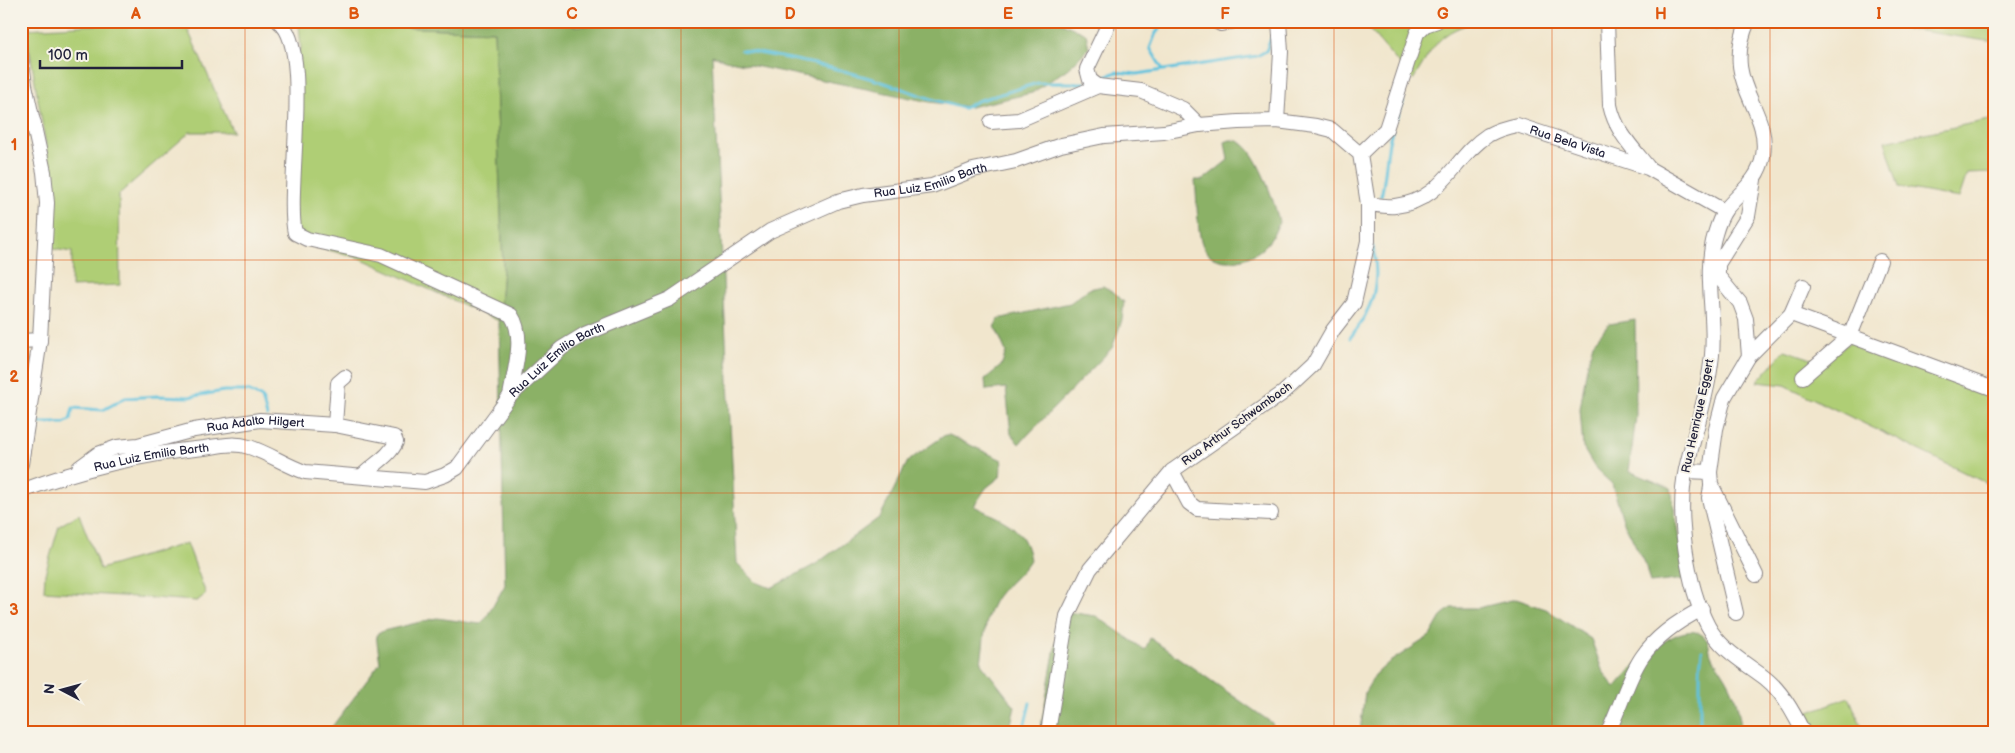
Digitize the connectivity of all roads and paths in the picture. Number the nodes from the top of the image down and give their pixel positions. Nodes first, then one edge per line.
1 (278, 21) edge
2 (1110, 21) edge
3 (1215, 21) edge
4 (1235, 21) edge
5 (1279, 21) edge
6 (1437, 21) edge
7 (1608, 21) edge
8 (1748, 21) edge
9 (21, 56) edge
10 (1098, 86) junction
11 (1277, 121) junction
12 (991, 122) dead end
13 (1199, 125) junction
14 (28, 126) edge
15 (1360, 154) junction
16 (1648, 168) junction
17 (1754, 180) junction
18 (1368, 204) junction
19 (1724, 211) junction
20 (1880, 261) dead end
21 (1803, 286) dead end
22 (1791, 314) junction
23 (1850, 336) junction
24 (40, 340) junction
25 (21, 341) edge
26 (1749, 356) junction
27 (345, 377) dead end
28 (1803, 377) dead end
29 (1994, 389) edge
30 (510, 396) junction
31 (335, 425) junction
32 (21, 464) edge
33 (1172, 471) junction
34 (1686, 471) junction
35 (73, 472) junction
36 (363, 475) junction
37 (1711, 478) junction
38 (21, 491) edge
39 (1271, 513) dead end
40 (1756, 574) dead end
41 (1702, 609) junction
42 (1736, 613) dead end
43 (1048, 732) edge
44 (1608, 732) edge
45 (1803, 732) edge

1 - 30 street
2 - 10 street
3 - 4 street
5 - 11 street
6 - 15 street
7 - 16 street
8 - 17 street, Rua Henrique Eggert
9 - 14 street
10 - 12 street
10 - 13 street
11 - 13 street
11 - 15 street
13 - 30 street, Rua Luiz Emilio Barth
14 - 24 street
15 - 18 street, Rua Arthur Schwambach
16 - 18 street, Rua Bela Vista
16 - 19 street, Rua Bela Vista
17 - 19 street, Rua Henrique Eggert
17 - 26 street
18 - 33 street, Rua Arthur Schwambach
19 - 34 street, Rua Henrique Eggert
20 - 23 street
21 - 22 street
22 - 23 street
22 - 26 street
23 - 28 street
23 - 29 street
24 - 25 street
24 - 32 street
26 - 37 street
27 - 31 street
30 - 36 street, Rua Luiz Emilio Barth
31 - 35 street, Rua Adalto Hilgert
31 - 36 street, Rua Adalto Hilgert
33 - 39 street
33 - 43 street, Rua Arthur Schwambach
34 - 37 street
34 - 41 street, Rua Henrique Eggert
35 - 36 street, Rua Luiz Emilio Barth
35 - 38 street, Rua Luiz Emilio Barth
37 - 40 street
37 - 42 street
41 - 44 street
41 - 45 street, Rua Henrique Eggert

